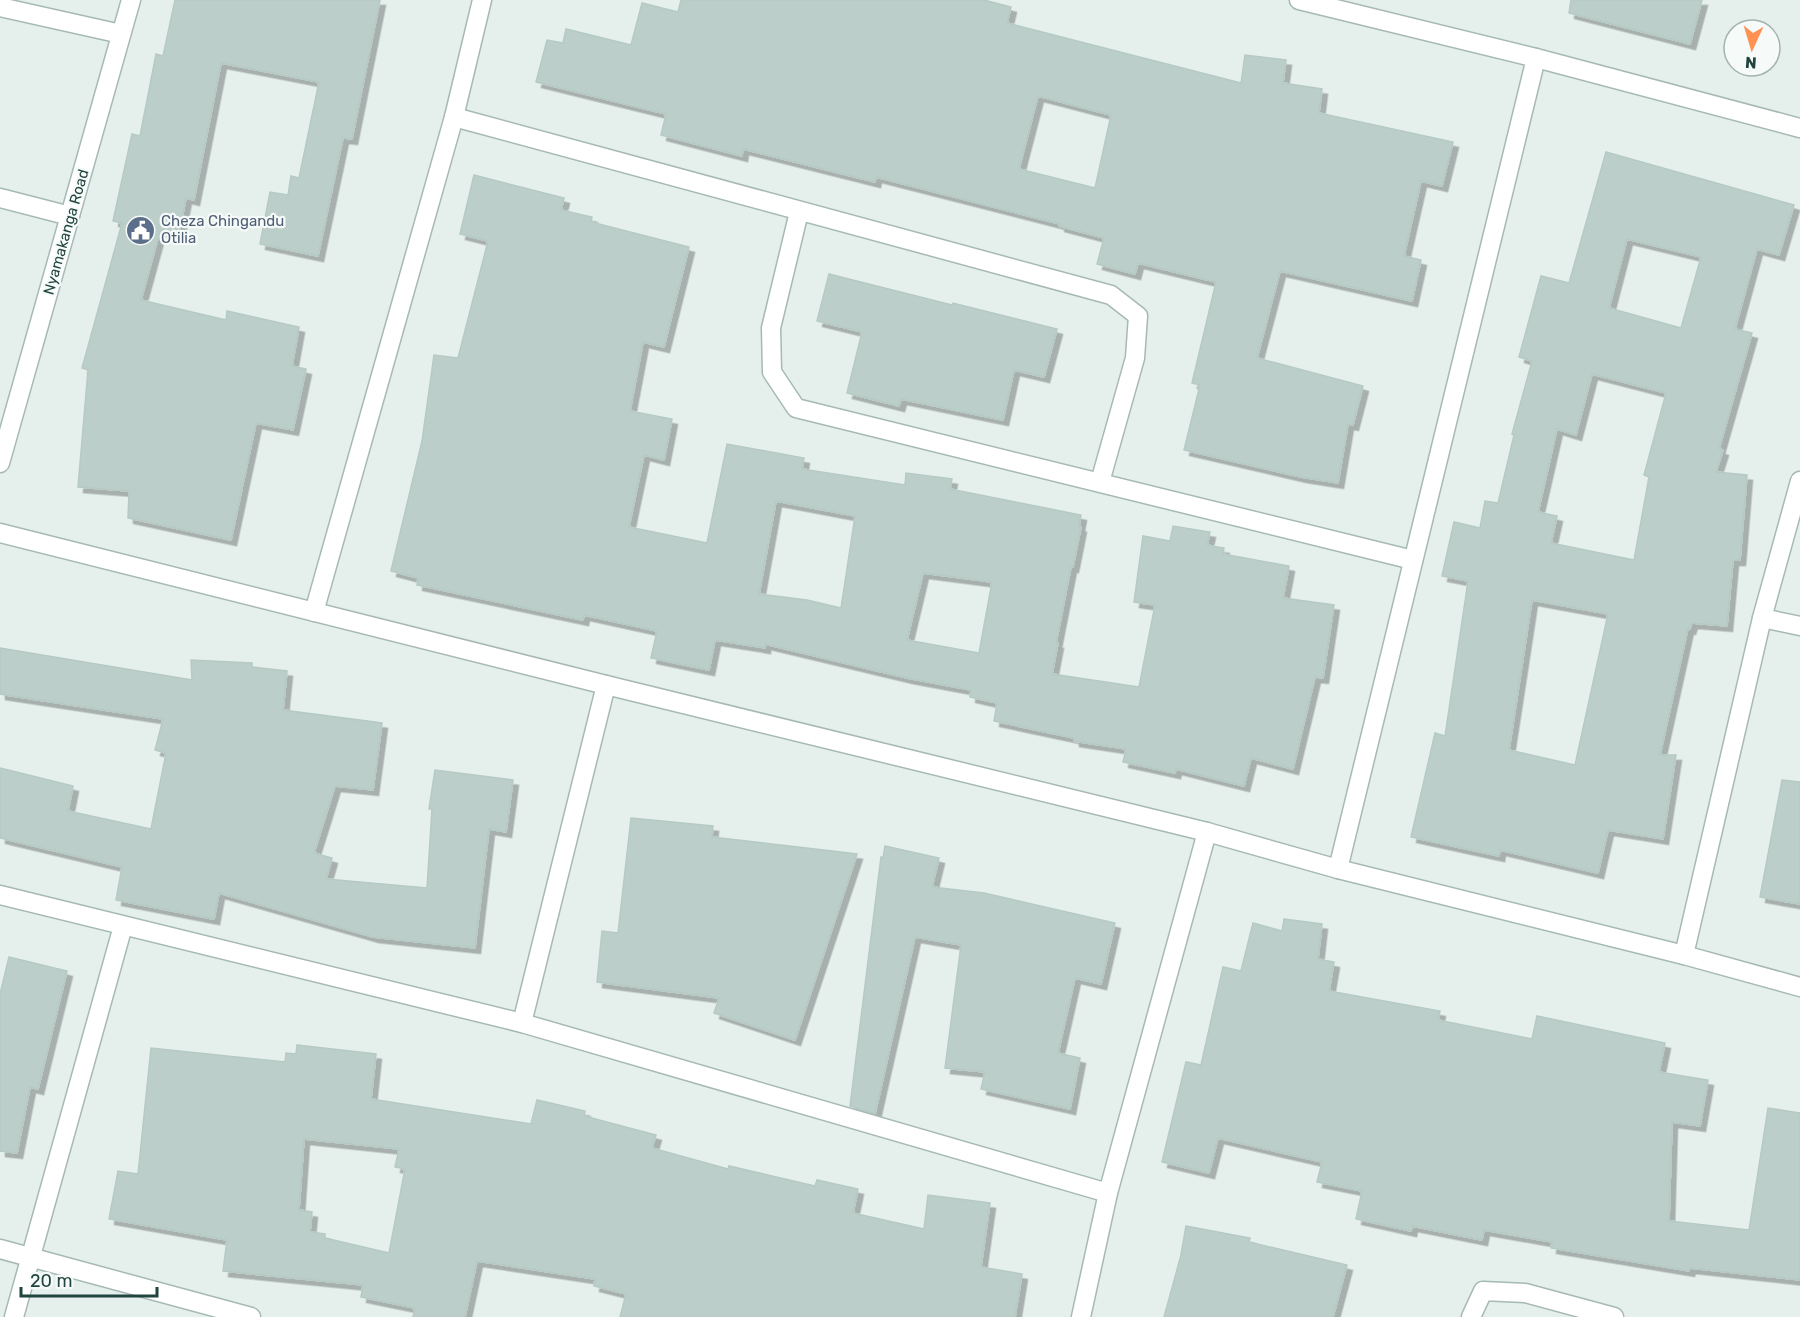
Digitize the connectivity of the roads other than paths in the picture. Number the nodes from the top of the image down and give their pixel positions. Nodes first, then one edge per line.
1 (131, 0) edge
2 (483, 0) edge
3 (1299, 0) edge
4 (0, 7) edge
5 (121, 34) junction
6 (1536, 58) junction
7 (454, 117) junction
8 (1800, 128) edge
9 (0, 198) edge
10 (799, 212) junction
11 (70, 216) junction
12 (0, 463) edge
13 (1800, 481) edge
14 (1100, 482) junction
15 (0, 533) edge
16 (1413, 560) junction
17 (314, 612) junction
18 (1762, 618) junction
19 (1800, 626) edge
20 (606, 685) junction
21 (1208, 832) junction
22 (1338, 869) junction
23 (0, 895) edge
24 (123, 926) junction
25 (1684, 955) junction
26 (1800, 987) edge
27 (522, 1023) junction
28 (1108, 1193) junction
29 (0, 1249) edge
30 (31, 1257) junction
31 (14, 1317) edge
32 (251, 1317) edge
33 (1082, 1317) edge
34 (1471, 1317) edge
35 (1614, 1317) edge

1 - 5 street, Nyamakanga Road
2 - 7 street
3 - 6 street
4 - 5 street
5 - 11 street, Nyamakanga Road
6 - 8 street
6 - 16 street
7 - 10 street
7 - 17 street
9 - 11 street
10 - 14 street
10 - 14 street
11 - 12 street, Nyamakanga Road
13 - 18 street
14 - 16 street
15 - 17 street
16 - 22 street
17 - 20 street
18 - 19 street
18 - 25 street
20 - 21 street
20 - 27 street
21 - 22 street
21 - 28 street
22 - 25 street
23 - 24 street
24 - 27 street
24 - 30 street
25 - 26 street
27 - 28 street
28 - 33 street
29 - 30 street
30 - 31 street
30 - 32 street
34 - 35 street

